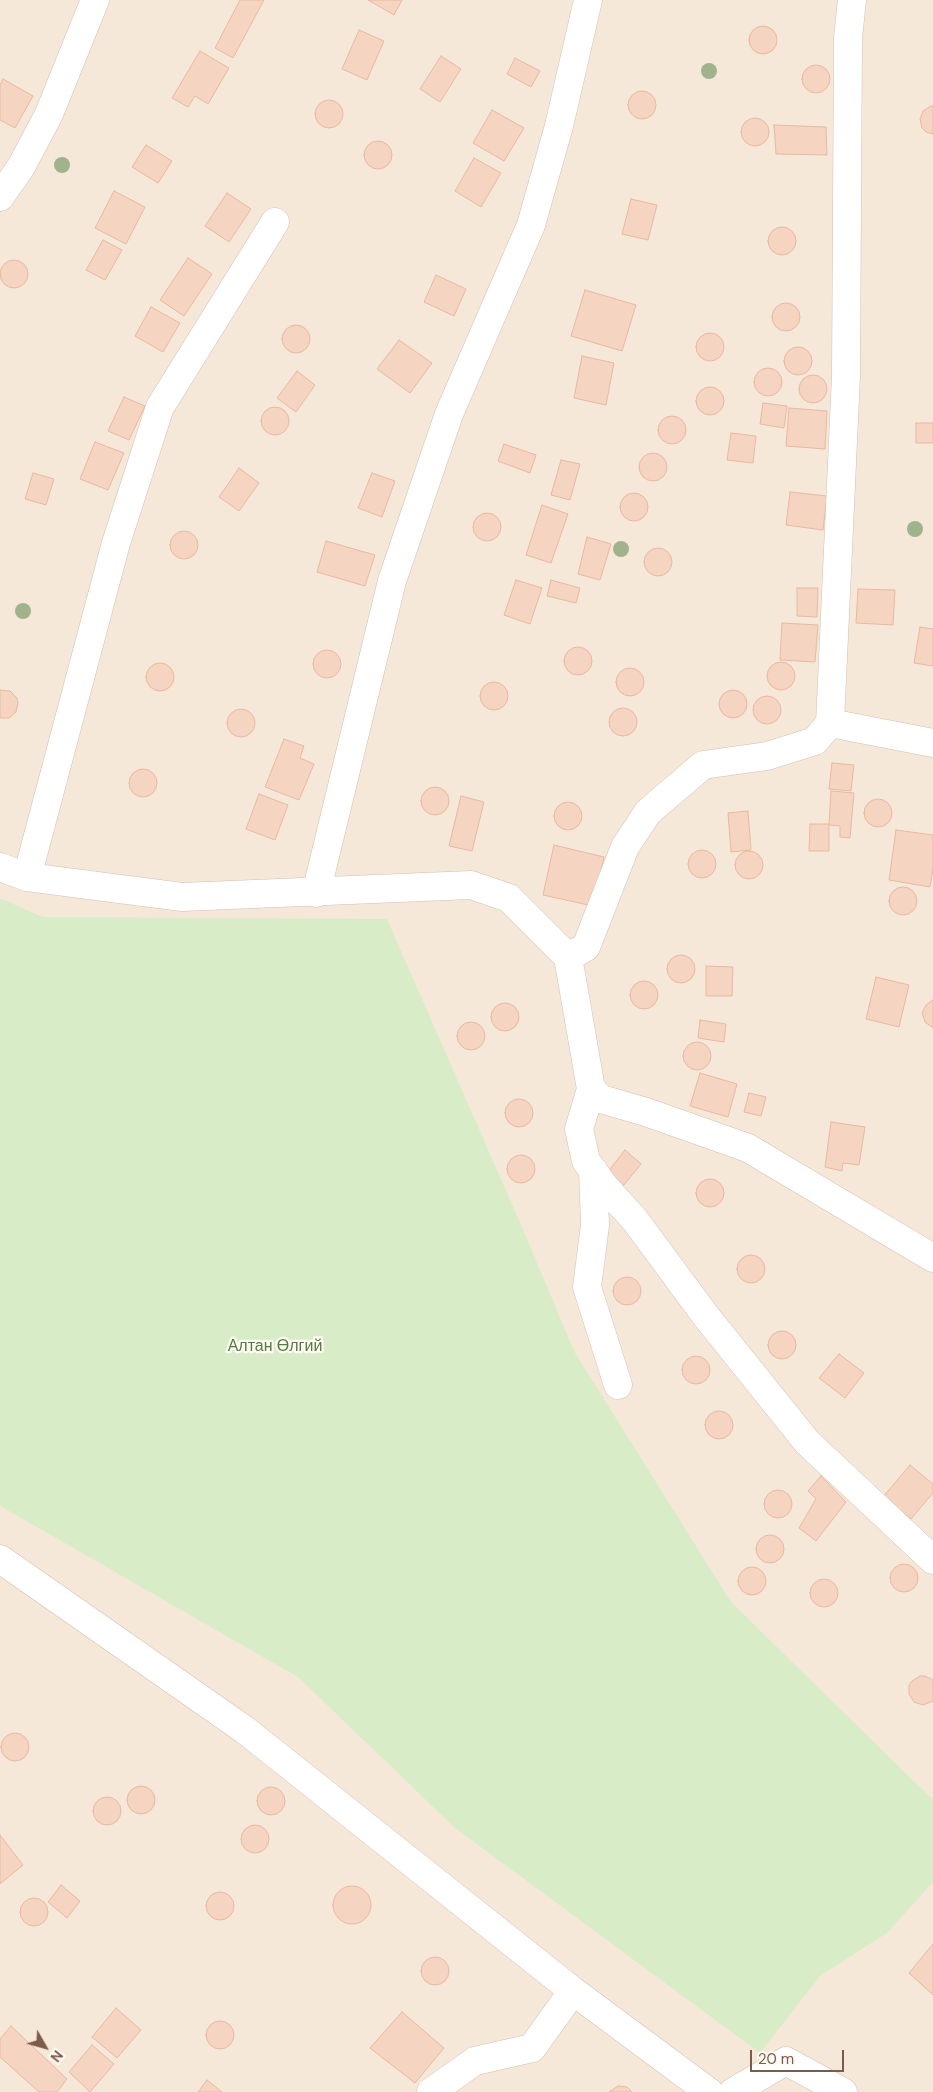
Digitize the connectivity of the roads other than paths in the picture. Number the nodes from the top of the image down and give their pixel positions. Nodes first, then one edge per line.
1 (95, 0) edge
2 (588, 0) edge
3 (852, 0) edge
4 (0, 197) edge
5 (275, 222) dead end
6 (830, 723) junction
7 (933, 743) edge
8 (0, 866) edge
9 (27, 878) junction
10 (316, 893) junction
11 (568, 957) junction
12 (591, 1089) junction
13 (592, 1170) junction
14 (933, 1258) edge
15 (618, 1385) dead end
16 (0, 1559) edge
17 (933, 1560) edge
18 (573, 1991) junction
19 (431, 2092) edge
20 (709, 2092) edge
21 (733, 2092) edge
22 (843, 2092) edge

1 - 4 street
2 - 10 street
3 - 6 street
5 - 9 street
6 - 7 street
6 - 11 street
8 - 9 street
9 - 10 street
10 - 11 street
11 - 12 street
12 - 13 street
12 - 14 street
13 - 15 street
13 - 17 street
16 - 18 street
18 - 19 street
18 - 20 street
21 - 22 street

